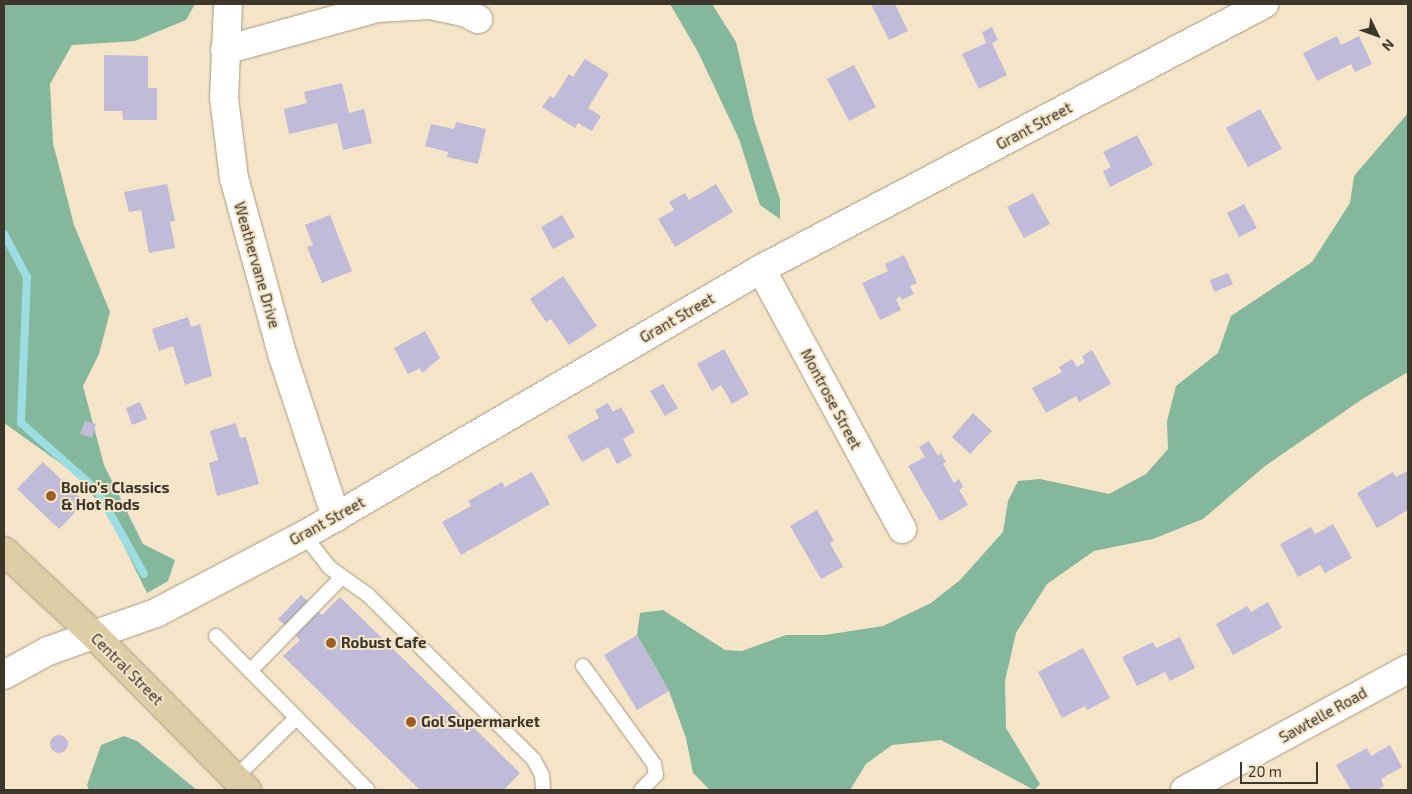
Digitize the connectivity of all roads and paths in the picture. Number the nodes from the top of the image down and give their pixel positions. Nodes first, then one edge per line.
1 (228, 4) edge
2 (1264, 4) edge
3 (478, 19) dead end
4 (225, 50) junction
5 (761, 269) junction
6 (336, 518) junction
7 (902, 529) dead end
8 (304, 535) junction
9 (4, 551) edge
10 (341, 578) junction
11 (94, 635) junction
12 (216, 636) dead end
13 (583, 666) dead end
14 (1408, 669) edge
15 (250, 672) junction
16 (4, 675) edge
17 (296, 718) junction
18 (241, 784) edge
19 (368, 790) edge
20 (543, 790) edge
21 (641, 790) edge
22 (1185, 790) edge

1 - 4 street, Weathervane Drive
2 - 5 street, Grant Street
3 - 4 street
4 - 6 street, Weathervane Drive
5 - 6 street, Grant Street
5 - 7 street, Montrose Street
6 - 8 street, Grant Street
8 - 10 lane
8 - 11 street, Grant Street
9 - 11 main road, Central Street
10 - 15 lane
10 - 20 lane
11 - 16 street, Grant Street
11 - 18 main road, Central Street
12 - 15 lane
13 - 21 lane
14 - 22 street, Sawtelle Road
15 - 17 lane
17 - 18 lane
17 - 19 lane

